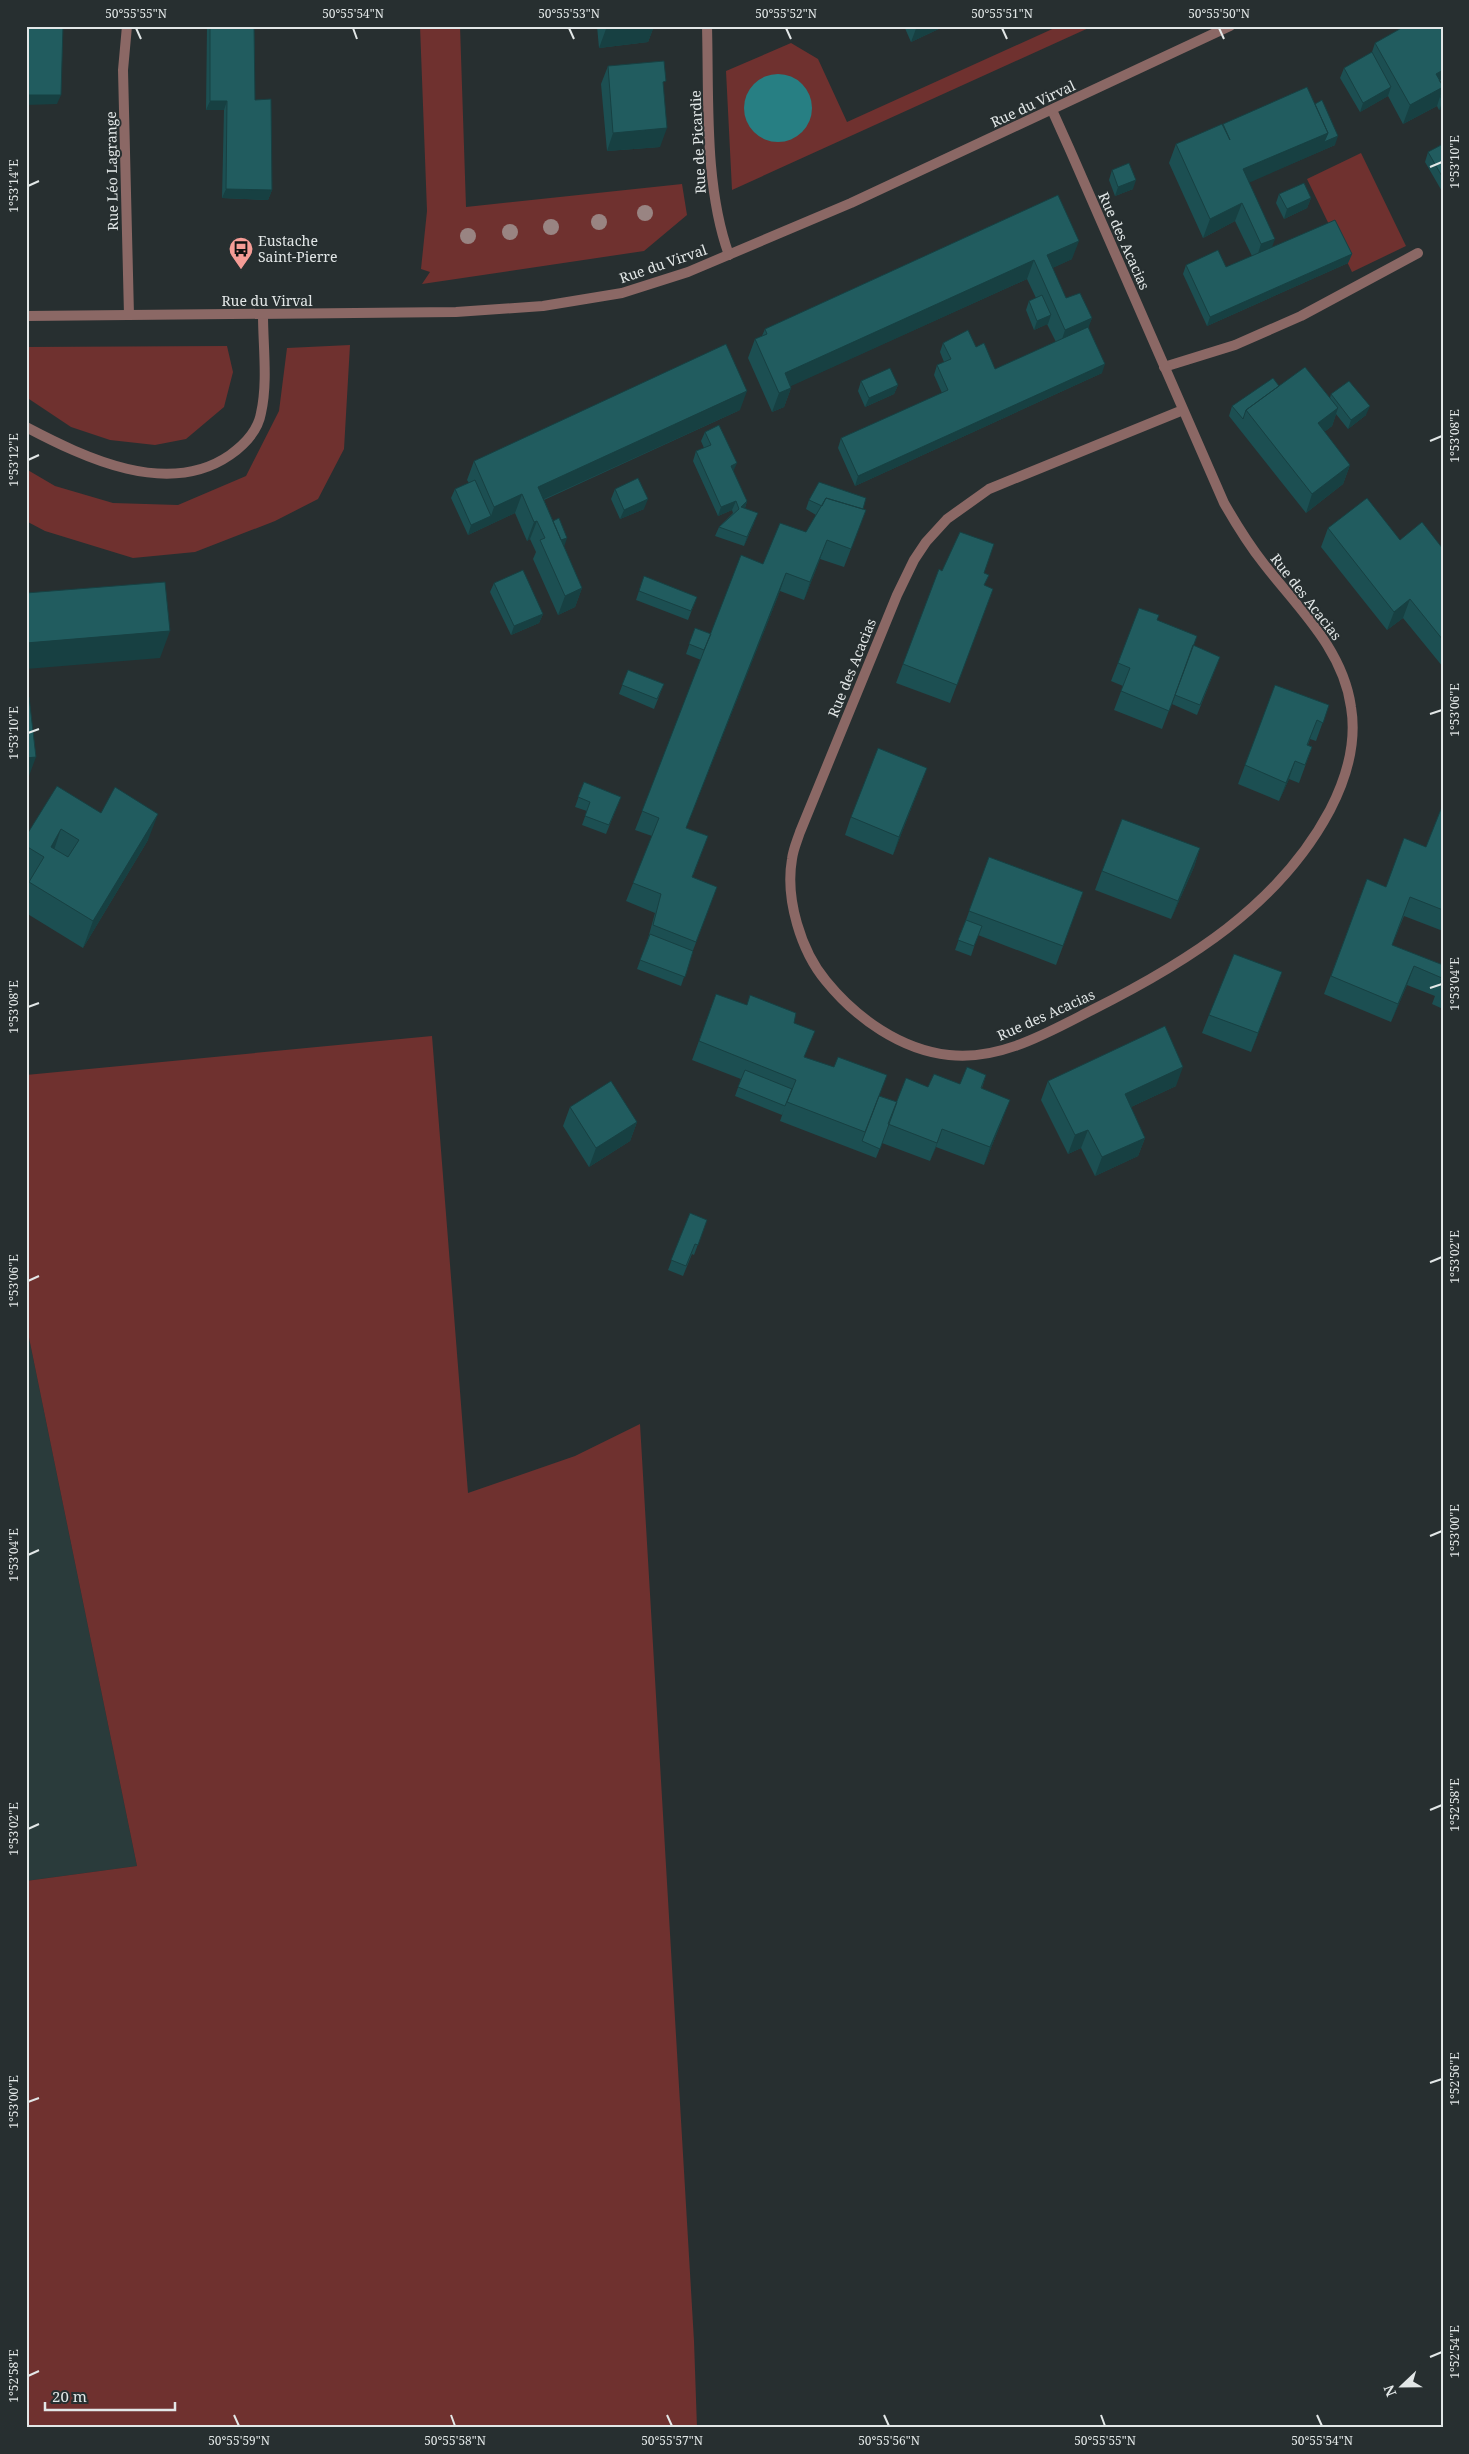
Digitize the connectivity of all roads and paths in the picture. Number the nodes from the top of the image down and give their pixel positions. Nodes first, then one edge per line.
1 (127, 26) edge
2 (707, 26) edge
3 (1230, 26) edge
4 (1052, 110) junction
5 (1418, 252) dead end
6 (729, 255) junction
7 (129, 314) junction
8 (263, 314) junction
9 (26, 316) edge
10 (1164, 367) junction
11 (1183, 410) junction
12 (26, 427) edge

1 - 7 street, Rue Léo Lagrange
2 - 6 street, Rue de Picardie
3 - 4 street, Rue du Virval
4 - 6 street, Rue du Virval
4 - 10 street, Rue des Acacias
5 - 10 street
6 - 8 street, Rue du Virval
7 - 8 street, Rue du Virval
7 - 9 street, Rue du Virval
8 - 12 street
10 - 11 street, Rue des Acacias
11 - 11 street, Rue des Acacias

